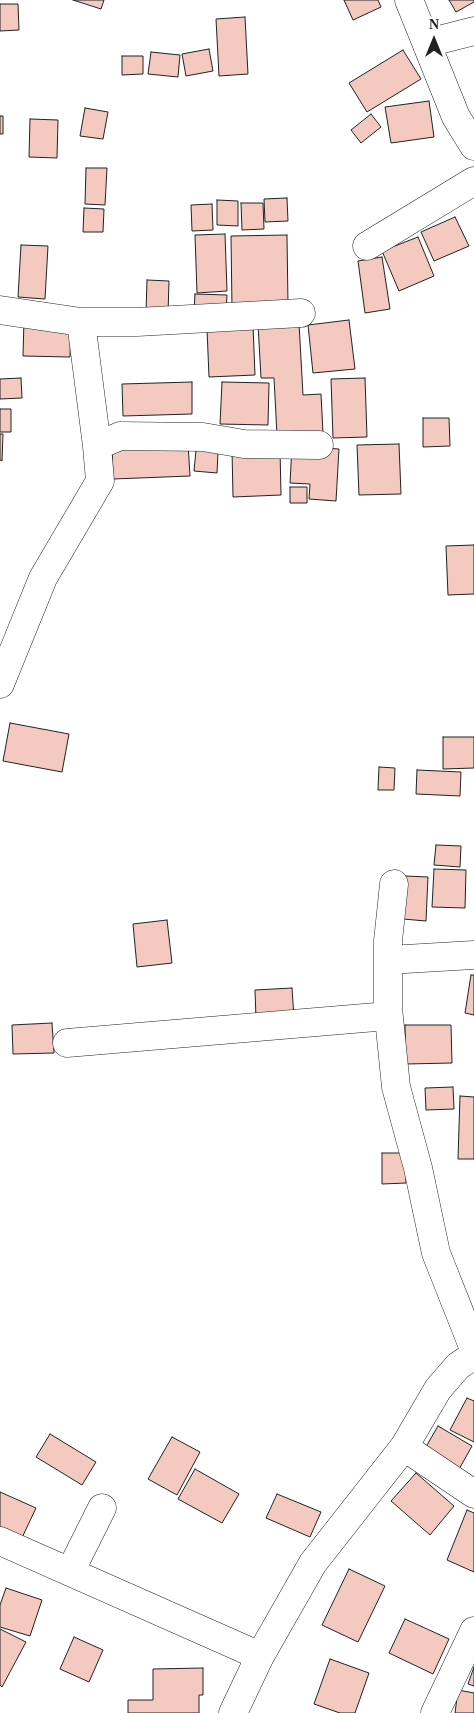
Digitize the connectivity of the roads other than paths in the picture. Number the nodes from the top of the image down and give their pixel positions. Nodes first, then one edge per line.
1 (409, 0) edge
2 (474, 31) edge
3 (427, 43) junction
4 (474, 146) edge
5 (474, 182) edge
6 (366, 246) dead end
7 (0, 310) edge
8 (301, 313) dead end
9 (80, 322) junction
10 (319, 445) dead end
11 (97, 446) junction
12 (0, 684) edge
13 (394, 884) dead end
14 (474, 955) edge
15 (388, 960) junction
16 (388, 1016) junction
17 (67, 1042) dead end
18 (474, 1349) edge
19 (474, 1355) edge
20 (404, 1447) junction
21 (474, 1494) edge
22 (102, 1508) dead end
23 (0, 1541) edge
24 (70, 1572) junction
25 (474, 1630) edge
26 (260, 1656) junction
27 (234, 1713) edge
28 (435, 1713) edge

1 - 3 street
2 - 3 street
3 - 4 street
5 - 6 street
7 - 9 street
8 - 9 street
9 - 11 street
10 - 11 street
11 - 12 street
13 - 15 street
14 - 15 street
15 - 16 street
16 - 17 street
16 - 18 street
19 - 20 street
20 - 21 street
20 - 26 street
22 - 24 street
23 - 24 street
24 - 26 street
25 - 28 street
26 - 27 street

